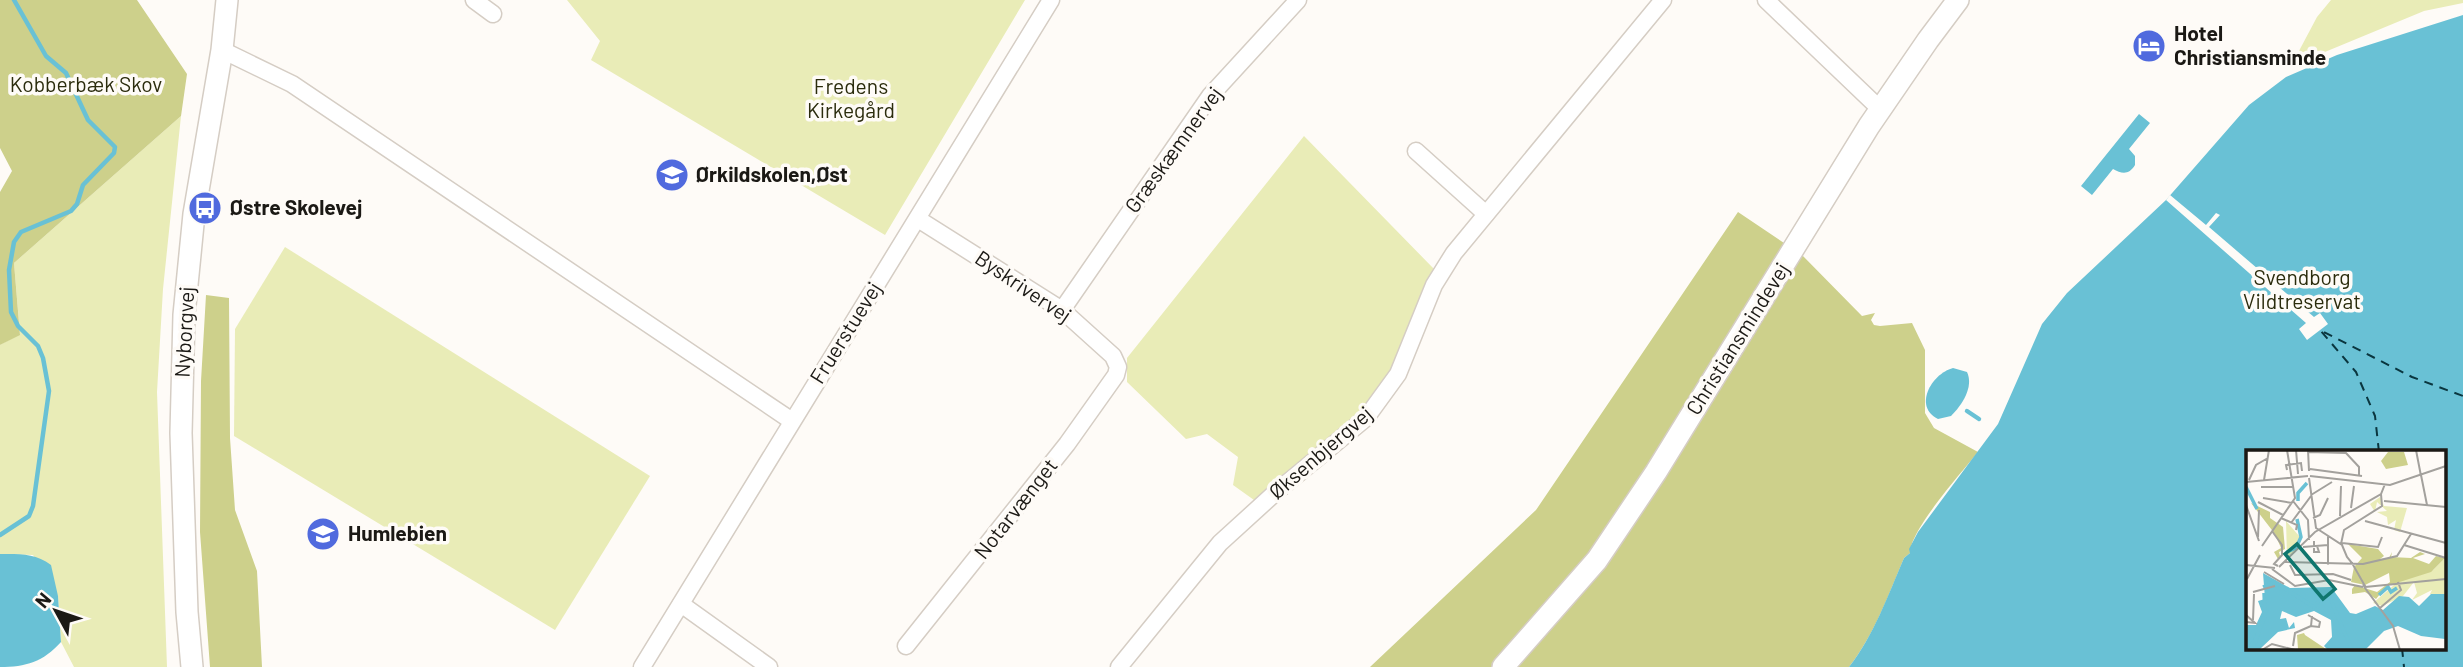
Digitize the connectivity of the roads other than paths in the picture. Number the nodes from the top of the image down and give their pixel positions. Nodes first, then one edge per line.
1 (227, 0) edge
2 (474, 0) edge
3 (1051, 0) edge
4 (1298, 0) edge
5 (1663, 0) edge
6 (1766, 0) edge
7 (1958, 0) edge
8 (493, 14) dead end
9 (222, 50) junction
10 (1880, 109) junction
11 (1416, 151) dead end
12 (1486, 214) junction
13 (918, 219) junction
14 (1062, 310) junction
15 (1118, 367) joint
16 (792, 421) junction
17 (681, 604) junction
18 (906, 646) dead end
19 (192, 667) edge
20 (642, 667) edge
21 (769, 667) edge
22 (1119, 667) edge
23 (1503, 667) edge

1 - 9 street, Nyborgvej
2 - 8 street
3 - 13 street, Fruerstuevej
4 - 14 street, Græskæmnervej
5 - 12 street, Øksenbjergvej
6 - 10 street
7 - 10 street, Christiansmindevej
9 - 16 street
9 - 19 street, Nyborgvej
10 - 23 street, Christiansmindevej
11 - 12 street
12 - 22 street, Øksenbjergvej
13 - 14 street, Byskrivervej
13 - 16 street, Fruerstuevej
14 - 15 street, Byskrivervej
15 - 18 street, Notarvænget
16 - 17 street, Fruerstuevej
17 - 20 street, Fruerstuevej
17 - 21 street

